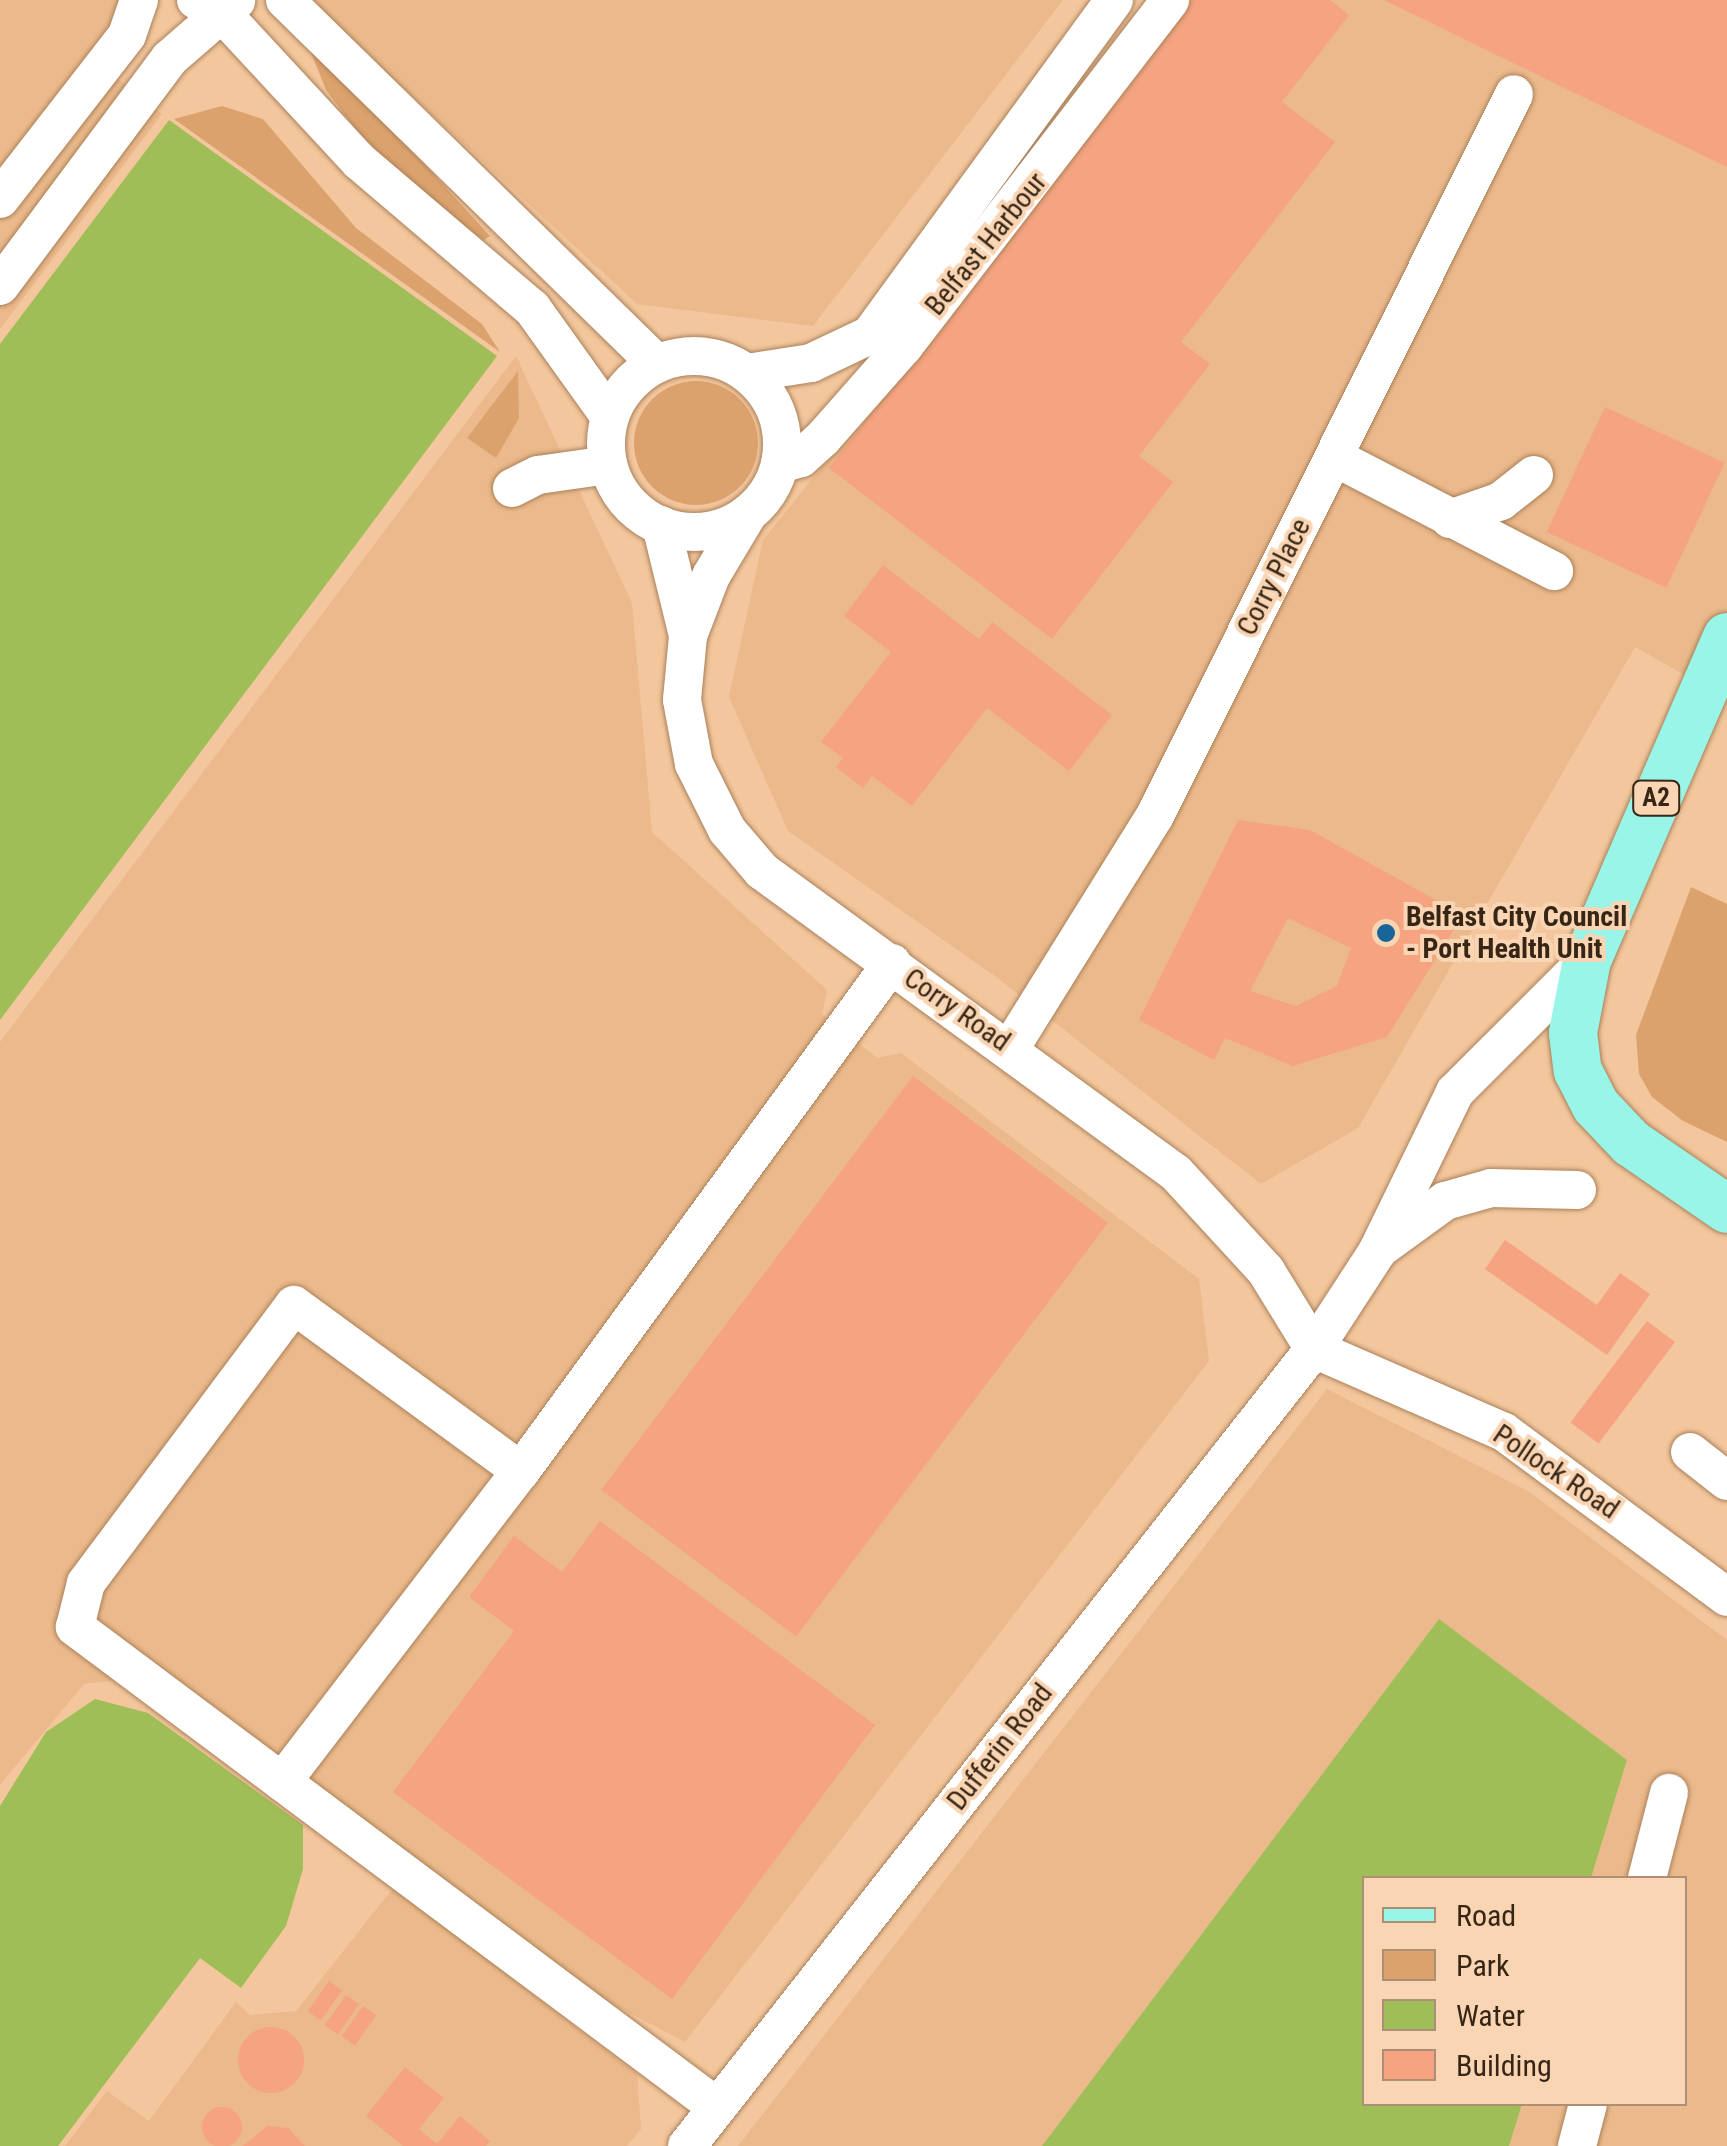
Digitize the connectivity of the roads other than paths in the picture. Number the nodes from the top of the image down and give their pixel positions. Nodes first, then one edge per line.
1 (1114, 0) edge
2 (1170, 0) edge
3 (247, 2) edge
4 (133, 17) edge
5 (188, 38) junction
6 (263, 60) junction
7 (1514, 94) dead end
8 (0, 199) edge
9 (0, 286) edge
10 (657, 364) junction
11 (747, 373) junction
12 (610, 417) junction
13 (1334, 457) junction
14 (608, 464) junction
15 (780, 464) junction
16 (1534, 476) dead end
17 (512, 488) dead end
18 (748, 514) junction
19 (1450, 519) junction
20 (660, 526) junction
21 (1554, 571) dead end
22 (688, 636) junction
23 (1722, 659) edge
24 (1586, 960) junction
25 (892, 964) junction
26 (1010, 1047) junction
27 (1577, 1190) dead end
28 (1727, 1209) edge
29 (1377, 1252) junction
30 (1314, 1349) junction
31 (1690, 1452) dead end
32 (520, 1472) junction
33 (1727, 1482) edge
34 (1727, 1598) edge
35 (282, 1782) junction
36 (1669, 1793) dead end
37 (1648, 1876) edge
38 (1588, 2106) edge
39 (716, 2107) junction
40 (687, 2146) edge
41 (1578, 2146) edge

1 - 11 street, Belfast Harbour
2 - 15 street, Belfast Harbour
3 - 5 street
3 - 6 street
3 - 10 street
4 - 5 street
4 - 8 street
5 - 6 street
5 - 9 street
6 - 12 street
7 - 13 street, Corry Place
10 - 11 street
10 - 12 street
11 - 15 street
12 - 14 street
13 - 19 street
13 - 26 street, Corry Place
14 - 17 street
14 - 20 street
15 - 18 street
16 - 19 street
18 - 20 street
18 - 22 street, Corry Road
19 - 21 street
20 - 22 street, Corry Road
22 - 25 street, Corry Road
23 - 24 main road, A2
24 - 28 main road, A2
24 - 29 street
25 - 26 street, Corry Road
25 - 32 street
26 - 30 street, Corry Road
27 - 29 street
29 - 30 street, Dufferin Road
30 - 34 street, Pollock Road
30 - 39 street, Dufferin Road
31 - 33 street
32 - 35 street
32 - 35 street
35 - 39 street
36 - 37 street
38 - 41 street
39 - 40 street, Dufferin Road

